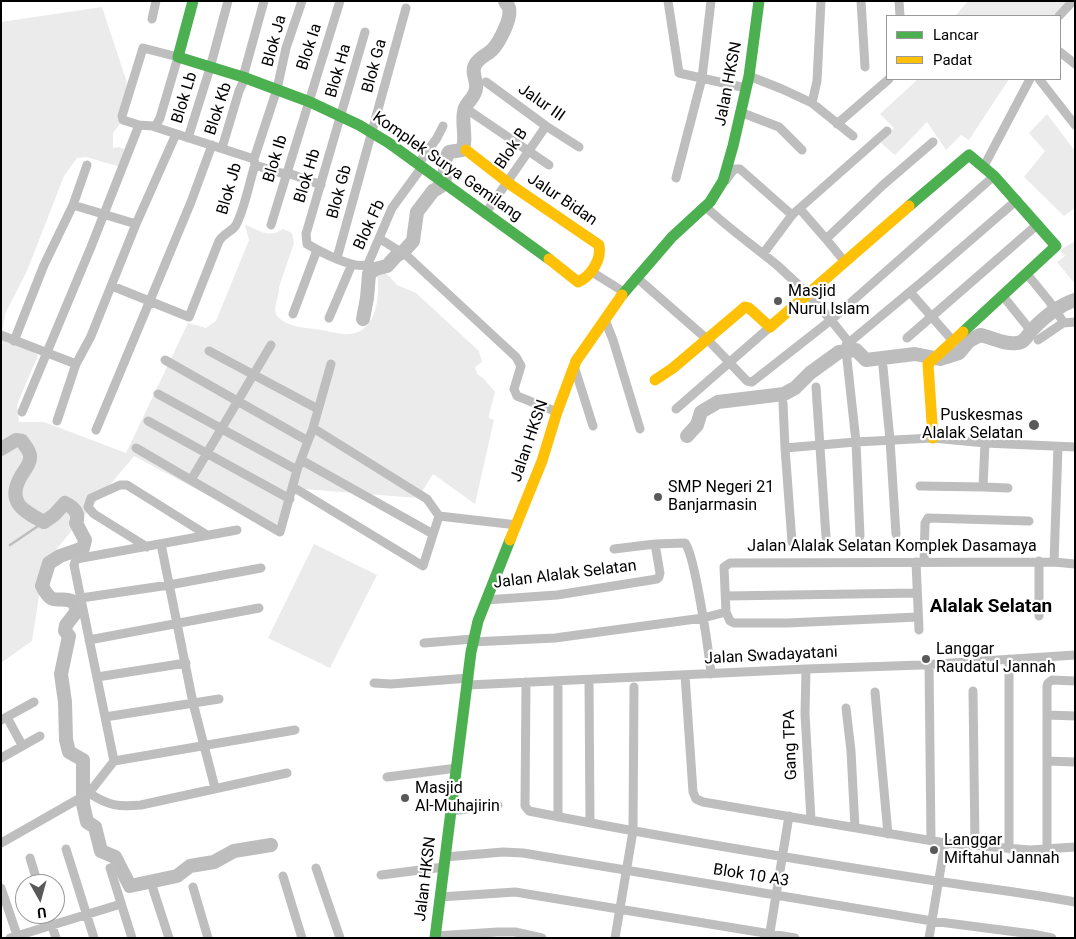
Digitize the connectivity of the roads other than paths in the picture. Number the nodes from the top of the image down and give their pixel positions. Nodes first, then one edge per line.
1 (156, 1) edge
2 (193, 1) edge
3 (228, 1) edge
4 (264, 1) edge
5 (302, 1) edge
6 (340, 1) edge
7 (668, 1) edge
8 (711, 1) edge
9 (759, 1) edge
10 (821, 1) edge
11 (861, 1) edge
12 (899, 1) edge
13 (1072, 1) edge
14 (406, 8) dead end
15 (900, 15) edge
16 (1060, 15) edge
17 (152, 19) dead end
18 (365, 32) dead end
19 (1061, 53) edge
20 (178, 57) junction
21 (1075, 64) edge
22 (865, 67) dead end
23 (210, 68) junction
24 (749, 76) junction
25 (244, 78) junction
26 (702, 78) junction
27 (888, 80) edge
28 (1029, 80) edge
29 (1040, 80) edge
30 (486, 82) dead end
31 (746, 88) junction
32 (277, 90) junction
33 (310, 102) junction
34 (812, 103) junction
35 (471, 112) dead end
36 (740, 112) junction
37 (341, 117) junction
38 (837, 124) junction
39 (139, 125) junction
40 (1075, 125) edge
41 (443, 126) dead end
42 (546, 126) junction
43 (155, 127) junction
44 (887, 131) dead end
45 (372, 133) junction
46 (176, 134) junction
47 (853, 136) dead end
48 (188, 138) junction
49 (933, 142) dead end
50 (212, 145) junction
51 (579, 147) dead end
52 (222, 148) junction
53 (466, 150) dead end
54 (802, 150) dead end
55 (528, 152) junction
56 (254, 162) junction
57 (86, 165) dead end
58 (420, 166) junction
59 (549, 166) dead end
60 (984, 166) junction
61 (288, 173) junction
62 (994, 176) junction
63 (676, 178) dead end
64 (508, 182) junction
65 (321, 185) junction
66 (719, 189) junction
67 (1017, 200) junction
68 (72, 205) junction
69 (706, 207) junction
70 (800, 209) junction
71 (103, 214) junction
72 (485, 214) junction
73 (792, 215) junction
74 (136, 224) junction
75 (1038, 224) junction
76 (271, 225) dead end
77 (380, 239) junction
78 (826, 239) junction
79 (317, 250) junction
80 (762, 254) junction
81 (337, 258) junction
82 (845, 262) junction
83 (357, 265) junction
84 (592, 272) junction
85 (1027, 274) junction
86 (636, 277) junction
87 (112, 286) junction
88 (624, 292) junction
89 (910, 292) junction
90 (808, 295) junction
91 (1003, 296) junction
92 (149, 302) junction
93 (293, 314) dead end
94 (932, 317) junction
95 (329, 318) dead end
96 (605, 320) junction
97 (831, 320) junction
98 (1075, 322) edge
99 (1064, 323) junction
100 (1027, 326) dead end
101 (770, 327) junction
102 (1, 335) edge
103 (908, 338) dead end
104 (708, 340) junction
105 (849, 340) junction
106 (1038, 340) dead end
107 (14, 341) junction
108 (953, 341) junction
109 (271, 345) dead end
110 (209, 350) dead end
111 (46, 352) junction
112 (165, 360) dead end
113 (731, 363) junction
114 (76, 364) junction
115 (332, 364) dead end
116 (574, 366) junction
117 (883, 367) dead end
118 (253, 375) junction
119 (655, 380) dead end
120 (816, 387) dead end
121 (158, 394) dead end
122 (239, 402) junction
123 (783, 403) dead end
124 (318, 409) junction
125 (676, 409) dead end
126 (22, 412) dead end
127 (558, 412) junction
128 (57, 421) dead end
129 (148, 421) dead end
130 (593, 426) dead end
131 (313, 428) junction
132 (223, 429) junction
133 (640, 429) dead end
134 (96, 430) dead end
135 (933, 438) junction
136 (890, 440) junction
137 (308, 441) junction
138 (856, 442) junction
139 (985, 443) junction
140 (820, 445) junction
141 (1058, 447) junction
142 (136, 448) dead end
143 (785, 448) junction
144 (1075, 448) edge
145 (207, 454) junction
146 (302, 460) junction
147 (297, 470) junction
148 (192, 480) junction
149 (920, 486) dead end
150 (293, 487) junction
151 (983, 487) junction
152 (1008, 488) dead end
153 (290, 499) junction
154 (439, 516) junction
155 (1029, 521) dead end
156 (517, 525) junction
157 (237, 530) dead end
158 (433, 534) junction
159 (896, 534) dead end
160 (207, 535) junction
161 (860, 536) dead end
162 (826, 537) dead end
163 (792, 542) dead end
164 (161, 544) junction
165 (655, 544) junction
166 (147, 547) junction
167 (614, 549) dead end
168 (1039, 561) junction
169 (920, 562) junction
170 (1054, 562) junction
171 (1075, 564) edge
172 (261, 568) dead end
173 (169, 585) junction
174 (917, 593) junction
175 (726, 596) junction
176 (80, 598) junction
177 (486, 600) junction
178 (259, 608) dead end
179 (726, 612) junction
180 (918, 616) junction
181 (1040, 616) dead end
182 (703, 618) junction
183 (177, 624) junction
184 (919, 630) dead end
185 (89, 640) junction
186 (473, 640) junction
187 (424, 643) dead end
188 (1075, 655) edge
189 (1009, 659) junction
190 (186, 663) junction
191 (929, 664) junction
192 (806, 669) junction
193 (711, 674) junction
194 (685, 675) junction
195 (96, 677) junction
196 (589, 680) junction
197 (468, 681) junction
198 (558, 681) junction
199 (1075, 681) edge
200 (526, 682) junction
201 (374, 683) dead end
202 (634, 687) dead end
203 (973, 691) dead end
204 (875, 692) dead end
205 (219, 699) dead end
206 (34, 702) dead end
207 (193, 703) junction
208 (846, 708) dead end
209 (1047, 715) junction
210 (1075, 716) edge
211 (105, 717) junction
212 (4, 718) edge
213 (295, 730) dead end
214 (40, 736) dead end
215 (22, 745) junction
216 (203, 746) junction
217 (1, 758) edge
218 (114, 761) junction
219 (1047, 761) junction
220 (1075, 762) edge
221 (457, 768) junction
222 (287, 773) dead end
223 (387, 777) dead end
224 (215, 788) junction
225 (88, 794) junction
226 (498, 805) dead end
227 (450, 812) junction
228 (789, 816) junction
229 (558, 817) junction
230 (811, 820) junction
231 (590, 823) junction
232 (855, 828) junction
233 (633, 832) junction
234 (888, 834) junction
235 (931, 840) junction
236 (1, 843) edge
237 (945, 843) junction
238 (975, 844) junction
239 (1075, 847) edge
240 (66, 849) dead end
241 (1009, 849) junction
242 (1047, 850) junction
243 (783, 856) junction
244 (30, 858) dead end
245 (444, 862) junction
246 (110, 868) dead end
247 (316, 868) dead end
248 (627, 870) junction
249 (35, 874) edge
250 (381, 875) dead end
251 (283, 876) dead end
252 (938, 881) junction
253 (192, 887) dead end
254 (1, 888) edge
255 (153, 889) dead end
256 (777, 895) junction
257 (440, 898) junction
258 (1075, 902) edge
259 (122, 904) junction
260 (620, 909) junction
261 (87, 914) junction
262 (932, 921) junction
263 (52, 925) junction
264 (769, 936) edge
265 (15, 937) edge
266 (435, 937) edge
267 (56, 938) edge
268 (94, 938) edge
269 (132, 938) edge
270 (169, 938) edge
271 (208, 938) edge
272 (302, 938) edge
273 (340, 938) edge
274 (542, 938) edge
275 (615, 938) edge
276 (795, 938) edge
277 (929, 938) edge
278 (1052, 938) edge

1 - 17 street
2 - 20 street
3 - 23 street, Blok Lb
4 - 25 street, Blok Kb
5 - 32 street, Blok Ja
6 - 33 street, Blok Ia
7 - 26 street
8 - 26 street
9 - 24 street, Jalan HKSN
10 - 34 street
11 - 22 street
12 - 15 street
13 - 16 street
14 - 45 street, Blok Ga
18 - 37 street, Blok Ha
19 - 21 street
20 - 23 street, Komplek Surya Gemilang
20 - 39 street
20 - 43 street
23 - 25 street, Komplek Surya Gemilang
23 - 48 street, Blok Lb
24 - 31 street, Jalan HKSN
24 - 34 street
25 - 32 street, Komplek Surya Gemilang
25 - 52 street, Blok Kb
26 - 31 street
26 - 63 street
27 - 38 street
28 - 60 street
29 - 40 street
30 - 42 street, Jalur III
31 - 36 street, Jalan HKSN
32 - 33 street, Komplek Surya Gemilang
32 - 56 street, Blok Jb
33 - 37 street, Komplek Surya Gemilang
33 - 61 street, Blok Ib
34 - 38 street
35 - 55 street
36 - 54 street
36 - 66 street, Jalan HKSN
37 - 45 street, Komplek Surya Gemilang
37 - 65 street, Blok Hb
38 - 47 street
39 - 43 street
39 - 71 street
41 - 58 street, Blok Fb
42 - 51 street, Jalur III
42 - 55 street, Blok B
43 - 46 street
44 - 70 street
45 - 58 street, Komplek Surya Gemilang
45 - 81 street, Blok Gb
46 - 48 street
46 - 74 street
48 - 50 street
49 - 78 street
50 - 52 street
50 - 92 street
52 - 56 street
53 - 64 street
55 - 59 street
55 - 64 street, Blok B
56 - 61 street
56 - 92 street, Blok Jb
57 - 68 street
58 - 72 street, Komplek Surya Gemilang
58 - 77 street, Blok Fb
60 - 62 street
60 - 82 street
61 - 65 street
61 - 76 street, Blok Ib
62 - 67 street
62 - 97 street
64 - 72 street, Blok B
64 - 84 street, Jalur Bidan
65 - 79 street, Blok Hb
66 - 69 street, Jalan HKSN
66 - 73 street
67 - 75 street
67 - 89 street
68 - 71 street
68 - 107 street
69 - 80 street
69 - 86 street, Jalan HKSN
70 - 73 street
70 - 78 street
71 - 74 street
71 - 111 street
72 - 84 street, Komplek Surya Gemilang
73 - 80 street
74 - 87 street
75 - 85 street
75 - 94 street
77 - 83 street, Blok Fb
77 - 127 street
78 - 82 street
79 - 81 street
79 - 93 street
80 - 90 street
81 - 83 street
82 - 90 street
83 - 95 street, Blok Fb
84 - 88 street
85 - 91 street
85 - 99 street
86 - 88 street, Jalan HKSN
86 - 104 street
87 - 92 street
87 - 114 street
88 - 96 street, Jalan HKSN
89 - 94 street
89 - 105 street
90 - 97 street
90 - 101 street
91 - 100 street
91 - 108 street
92 - 134 street
94 - 103 street
94 - 108 street
96 - 116 street, Jalan HKSN
96 - 133 street
97 - 105 street
97 - 113 street
98 - 99 street
99 - 106 street
101 - 104 street
101 - 113 street
102 - 107 street
104 - 113 street
104 - 119 street
105 - 138 street
107 - 111 street
108 - 135 street
109 - 118 street
110 - 118 street
111 - 114 street
111 - 126 street
112 - 122 street
113 - 125 street
114 - 128 street
115 - 124 street
116 - 127 street, Jalan HKSN
116 - 130 street
117 - 136 street
118 - 122 street
118 - 124 street
120 - 140 street
121 - 132 street
122 - 132 street
122 - 137 street
123 - 143 street
124 - 131 street
127 - 156 street, Jalan HKSN
129 - 145 street
131 - 137 street
131 - 154 street
132 - 145 street
132 - 147 street
135 - 136 street
135 - 139 street
136 - 138 street
136 - 159 street
137 - 146 street
138 - 140 street
138 - 161 street
139 - 141 street
139 - 151 street
140 - 143 street
140 - 162 street
141 - 144 street
141 - 170 street, Jalan Alalak Selatan Komplek Dasamaya
142 - 148 street
143 - 163 street
145 - 148 street
145 - 153 street
146 - 147 street
146 - 158 street
147 - 150 street
148 - 153 street
149 - 151 street
150 - 153 street
150 - 158 street
151 - 152 street
154 - 156 street
154 - 158 street
155 - 169 street
156 - 177 street, Jalan HKSN
157 - 160 street
160 - 164 street
160 - 166 street
164 - 166 street
164 - 173 street
165 - 167 street
165 - 177 street, Jalan Alalak Selatan
165 - 182 street, Jalan Alalak Selatan
166 - 176 street
168 - 169 street, Jalan Alalak Selatan Komplek Dasamaya
168 - 170 street, Jalan Alalak Selatan Komplek Dasamaya
168 - 181 street
169 - 174 street
169 - 175 street, Jalan Alalak Selatan Komplek Dasamaya
170 - 171 street
172 - 173 street
173 - 176 street
173 - 183 street
174 - 175 street
174 - 180 street
175 - 179 street, Jalan Alalak Selatan Komplek Dasamaya
176 - 185 street
177 - 186 street, Jalan HKSN
178 - 183 street
179 - 180 street
179 - 182 street
180 - 184 street
182 - 186 street
182 - 193 street, Jalan Alalak Selatan
183 - 185 street
183 - 190 street
185 - 195 street
186 - 187 street
186 - 197 street, Jalan HKSN
188 - 189 street, Jalan Swadayatani
189 - 191 street, Jalan Swadayatani
189 - 241 street
190 - 195 street
190 - 207 street
191 - 192 street, Jalan Swadayatani
191 - 235 street
192 - 193 street, Jalan Swadayatani
192 - 230 street, Gang TPA
193 - 194 street, Jalan Swadayatani
194 - 196 street, Jalan Swadayatani
194 - 228 street
195 - 211 street
196 - 198 street, Jalan Swadayatani
196 - 231 street
197 - 200 street, Jalan Swadayatani
197 - 201 street, Jalan Swadayatani
197 - 221 street, Jalan HKSN
198 - 200 street, Jalan Swadayatani
198 - 229 street
199 - 209 street
200 - 229 street
202 - 233 street
203 - 238 street
204 - 234 street
205 - 207 street
206 - 212 street
207 - 211 street
207 - 216 street
208 - 232 street
209 - 210 street
209 - 219 street
211 - 218 street
212 - 215 street
213 - 216 street
214 - 215 street
215 - 217 street
216 - 218 street
216 - 224 street
218 - 225 street
219 - 220 street
219 - 242 street
221 - 223 street
221 - 227 street, Jalan HKSN
222 - 224 street
224 - 225 street
225 - 236 street
226 - 227 street
227 - 245 street, Jalan HKSN
228 - 230 street
228 - 243 street
229 - 231 street
230 - 232 street
231 - 233 street
232 - 234 street
233 - 243 street
233 - 248 street
234 - 235 street
235 - 237 street
237 - 238 street
237 - 252 street
238 - 241 street
239 - 242 street
240 - 261 street
241 - 242 street
243 - 252 street
243 - 256 street
244 - 249 street
245 - 248 street, Blok 10 A3
245 - 250 street, Blok 10 A3
245 - 257 street, Jalan HKSN
246 - 259 street
247 - 273 street
248 - 256 street, Blok 10 A3
248 - 260 street
251 - 272 street
252 - 258 street
252 - 262 street
253 - 271 street
254 - 265 street
255 - 270 street
256 - 262 street, Blok 10 A3
256 - 264 street
257 - 260 street
257 - 266 street, Jalan HKSN
259 - 261 street
259 - 269 street
260 - 264 street
260 - 275 street
261 - 263 street
261 - 268 street
262 - 277 street
262 - 278 street, Blok 10 A3
263 - 265 street
263 - 267 street
264 - 276 street
266 - 274 street

